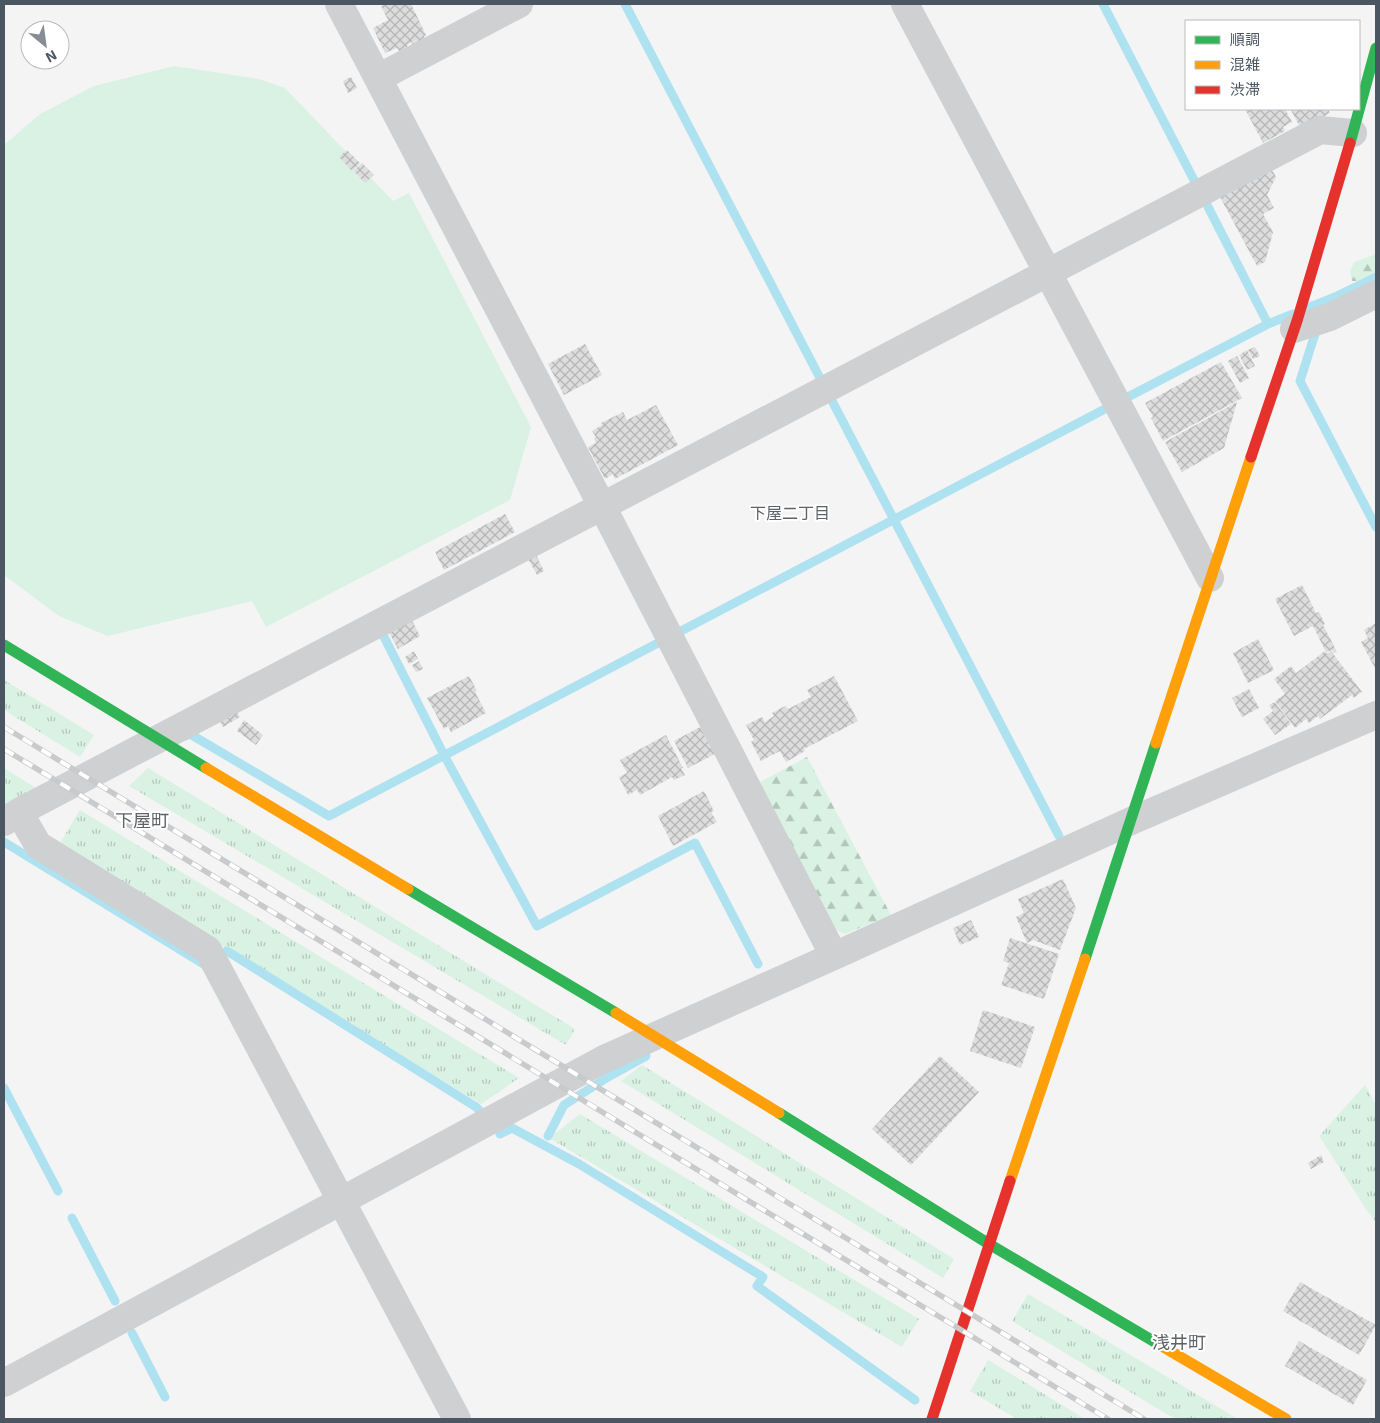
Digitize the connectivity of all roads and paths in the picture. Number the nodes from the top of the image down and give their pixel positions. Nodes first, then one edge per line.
1 (339, 4) edge
2 (519, 4) edge
3 (905, 4) edge
4 (1376, 48) edge
5 (378, 78) junction
6 (1360, 107) edge
7 (1359, 110) edge
8 (1353, 133) junction
9 (1048, 273) junction
10 (1376, 294) edge
11 (1295, 325) junction
12 (602, 506) junction
13 (1210, 578) junction
14 (4, 645) edge
15 (1376, 715) edge
16 (158, 739) junction
17 (12, 817) edge
18 (1132, 820) junction
19 (834, 956) junction
20 (656, 1037) junction
21 (342, 1201) junction
22 (989, 1244) junction
23 (4, 1383) edge
24 (457, 1419) edge
25 (932, 1419) edge
26 (1286, 1419) edge

1 - 5 street
2 - 5 street
3 - 9 street
4 - 6 street
5 - 12 street
7 - 8 street
8 - 9 street
8 - 11 street
9 - 12 street
9 - 13 street
10 - 11 street
11 - 13 street
12 - 16 street
12 - 19 street
13 - 18 street
14 - 16 street
15 - 18 street
16 - 17 street
16 - 20 street
17 - 21 street
18 - 19 street
18 - 22 street
19 - 20 street
20 - 21 street
20 - 22 street
21 - 23 street
21 - 24 street
22 - 25 street
22 - 26 street

